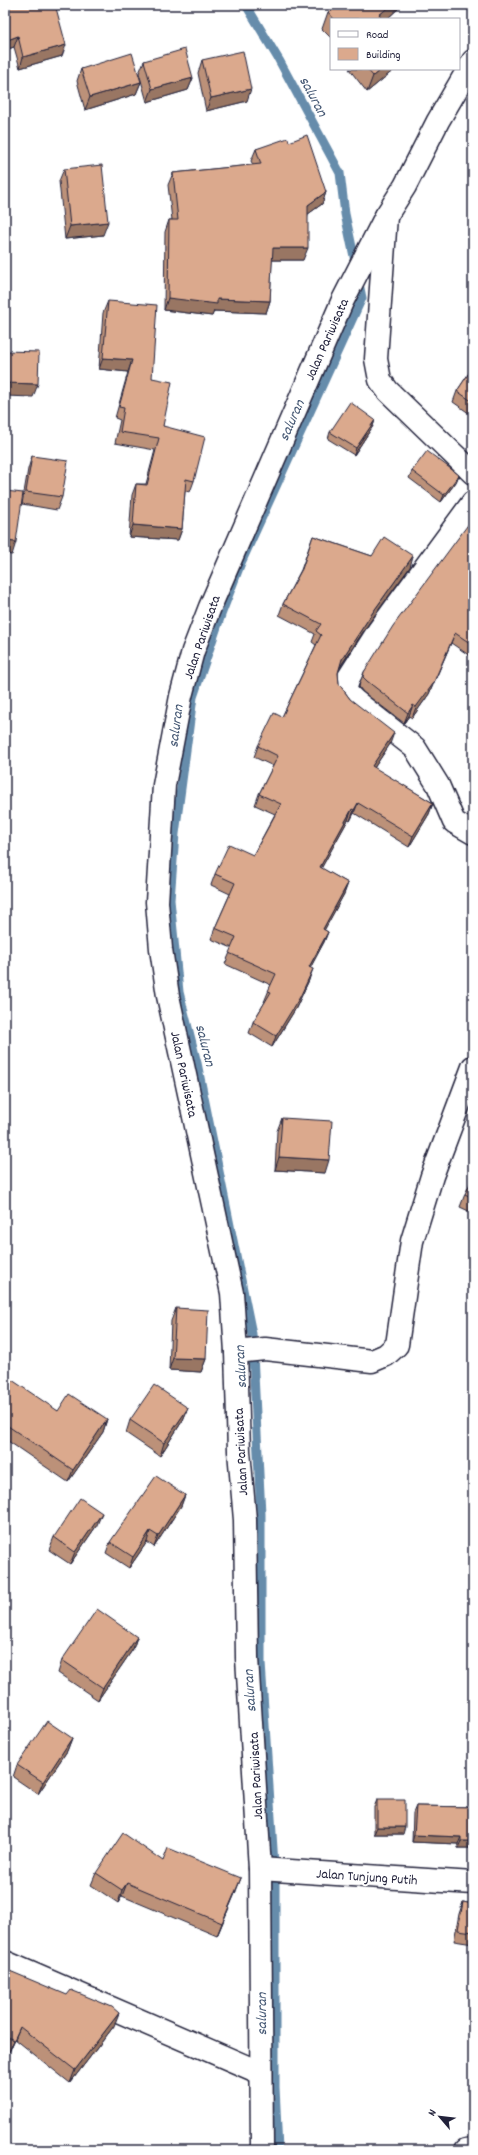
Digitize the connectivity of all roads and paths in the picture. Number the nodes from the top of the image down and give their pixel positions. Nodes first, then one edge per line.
1 (473, 61) edge
2 (386, 216) junction
3 (473, 473) edge
4 (473, 502) edge
5 (473, 833) edge
6 (473, 1067) edge
7 (249, 1351) junction
8 (272, 1870) junction
9 (473, 1883) edge
10 (5, 1962) edge
11 (261, 2073) junction
12 (473, 2149) edge
13 (262, 2150) edge
14 (466, 2150) edge

1 - 2 street, Jalan Pariwisata
2 - 3 street
2 - 7 street, Jalan Pariwisata
4 - 5 street
6 - 7 street
7 - 8 street, Jalan Pariwisata
8 - 9 street, Jalan Tunjung Putih
8 - 11 street, Jalan Pariwisata
10 - 11 street
11 - 13 street, Jalan Pariwisata
12 - 14 street

